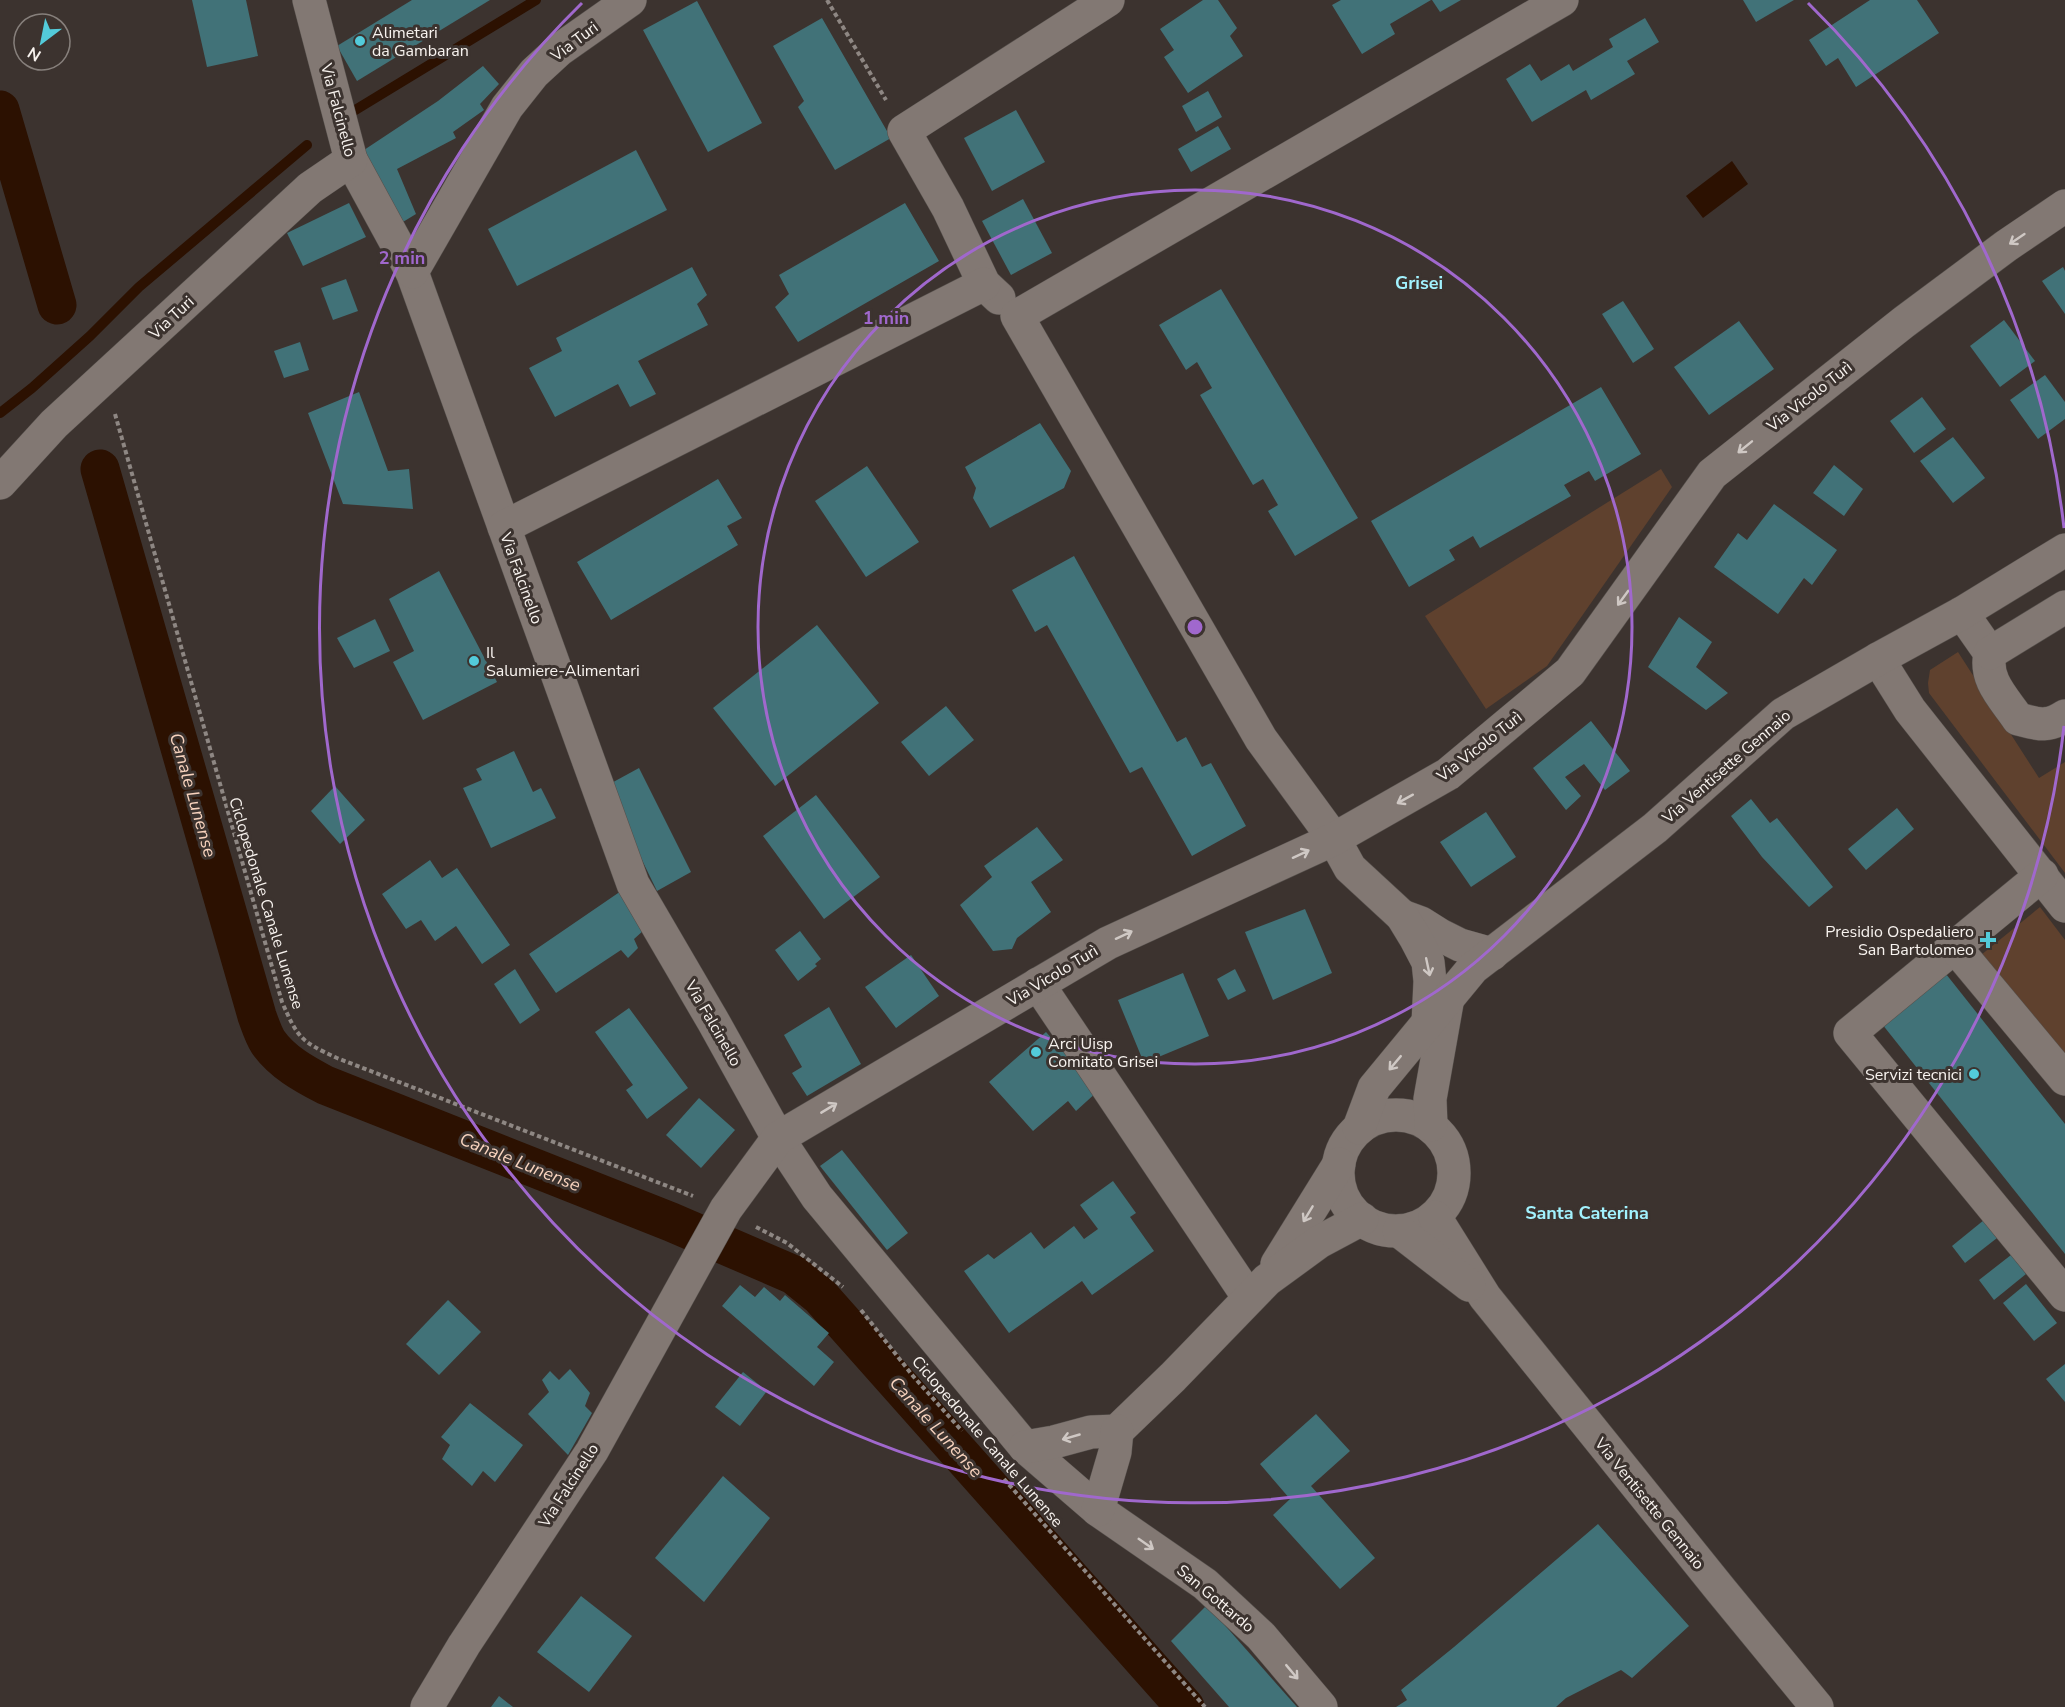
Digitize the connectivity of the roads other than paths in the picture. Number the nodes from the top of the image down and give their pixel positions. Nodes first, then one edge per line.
1 (309, 0) edge
2 (630, 0) edge
3 (1108, 0) edge
4 (1562, 0) edge
5 (351, 160) junction
6 (2065, 206) edge
7 (412, 272) junction
8 (984, 284) junction
9 (1017, 316) junction
10 (0, 483) edge
11 (504, 527) junction
12 (2065, 550) edge
13 (2065, 606) edge
14 (1962, 613) junction
15 (1990, 654) junction
16 (1878, 659) junction
17 (2065, 716) edge
18 (1334, 839) junction
19 (2042, 875) junction
20 (2065, 906) edge
21 (1402, 916) junction
22 (1955, 947) junction
23 (1492, 954) junction
24 (1038, 984) junction
25 (1437, 1013) junction
26 (2065, 1079) edge
27 (1431, 1125) junction
28 (1359, 1128) junction
29 (778, 1138) junction
30 (1339, 1164) junction
31 (1435, 1217) junction
32 (1362, 1220) junction
33 (1399, 1231) junction
34 (1258, 1289) junction
35 (2065, 1295) edge
36 (1485, 1297) junction
37 (1117, 1431) junction
38 (1024, 1447) junction
39 (1066, 1484) joint
40 (1098, 1510) junction
41 (427, 1707) edge
42 (1322, 1707) edge
43 (1817, 1707) edge

1 - 5 street, Via Falcinello
2 - 7 street, Via Turi
3 - 8 street
4 - 9 street
5 - 7 street, Via Falcinello
5 - 10 street, Via Turi
6 -> 18 street, Via Vicolo Turì
7 - 11 street, Via Falcinello
8 - 9 street
8 - 11 street
9 - 18 street
11 - 29 street, Via Falcinello
12 - 14 street, Via Ventisette Gennaio
13 - 15 street
14 - 15 street
14 - 16 street, Via Ventisette Gennaio
15 - 17 street
16 - 19 street
16 - 23 street, Via Ventisette Gennaio
18 - 21 street
24 -> 18 street, Via Vicolo Turì
19 - 20 street
19 - 22 street
21 - 23 street
21 -> 25 street
22 - 26 street
22 - 35 street
23 - 25 street, Via Ventisette Gennaio
29 -> 24 street, Via Vicolo Turì
24 - 34 street
25 - 27 street, Via Ventisette Gennaio
25 -> 28 street, Via Ventisette Gennaio
27 - 28 street
27 - 31 street
28 - 30 street, Via Ventisette Gennaio
29 - 38 street, Via Falcinello
29 - 41 street, Via Falcinello
30 - 32 street
30 -> 34 street, Via Ventisette Gennaio
31 - 33 street
31 - 36 street, Via Ventisette Gennaio
32 - 33 street, Via Ventisette Gennaio
32 - 34 street, Via Ventisette Gennaio
33 - 36 street, Via Ventisette Gennaio
34 - 37 street, Via Ventisette Gennaio
36 - 43 street, Via Ventisette Gennaio
37 -> 38 street
37 - 40 street
38 - 39 street, Via Falcinello
39 - 40 street, San Gottardo
40 -> 42 street, San Gottardo

